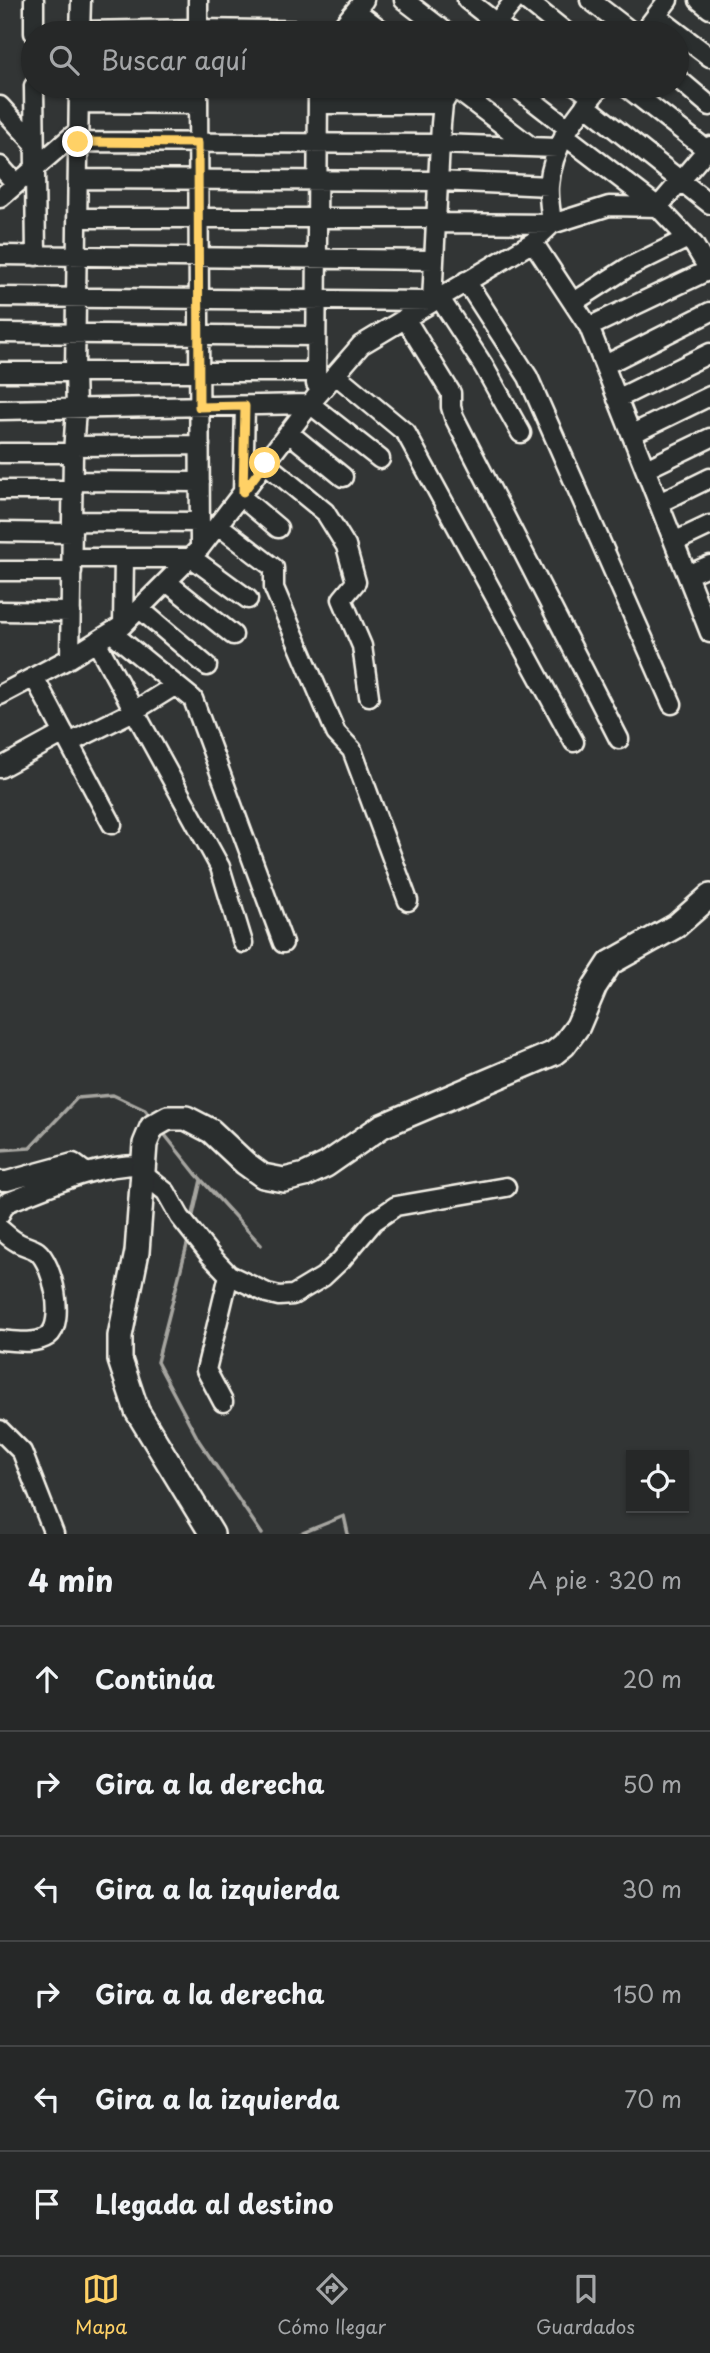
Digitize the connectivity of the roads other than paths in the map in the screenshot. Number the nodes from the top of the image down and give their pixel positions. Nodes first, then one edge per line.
1 (34, 0) edge
2 (80, 0) edge
3 (198, 0) edge
4 (404, 0) edge
5 (467, 0) edge
6 (515, 0) edge
7 (526, 0) edge
8 (590, 0) edge
9 (699, 0) edge
10 (360, 5) edge
11 (659, 6) edge
12 (710, 9) edge
13 (34, 21) edge
14 (80, 21) edge
15 (198, 21) edge
16 (347, 21) edge
17 (374, 21) edge
18 (431, 21) edge
19 (489, 21) edge
20 (503, 21) edge
21 (552, 21) edge
22 (617, 21) edge
23 (674, 21) edge
24 (689, 36) edge
25 (710, 57) edge
26 (689, 88) edge
27 (34, 98) edge
28 (79, 98) edge
29 (198, 98) edge
30 (319, 98) edge
31 (409, 98) edge
32 (446, 98) edge
33 (468, 98) edge
34 (526, 98) edge
35 (586, 98) edge
36 (594, 98) edge
37 (640, 98) edge
38 (319, 104) junction
39 (417, 104) junction
40 (443, 104) junction
41 (0, 106) edge
42 (710, 106) edge
43 (78, 136) junction
44 (563, 137) junction
45 (198, 143) junction
46 (318, 143) junction
47 (34, 144) junction
48 (440, 144) junction
49 (530, 146) junction
50 (707, 153) edge
51 (0, 166) edge
52 (34, 169) junction
53 (78, 179) junction
54 (199, 179) junction
55 (438, 181) junction
56 (682, 181) junction
57 (318, 182) junction
58 (16, 184) junction
59 (549, 186) junction
60 (0, 198) edge
61 (710, 204) edge
62 (658, 207) junction
63 (77, 218) junction
64 (199, 218) junction
65 (317, 218) junction
66 (436, 221) junction
67 (552, 224) junction
68 (688, 238) junction
69 (533, 242) junction
70 (0, 255) edge
71 (36, 256) junction
72 (77, 256) junction
73 (199, 257) junction
74 (317, 258) junction
75 (434, 260) junction
76 (710, 271) edge
77 (466, 281) junction
78 (0, 297) edge
79 (76, 298) junction
80 (199, 299) junction
81 (435, 299) junction
82 (316, 300) junction
83 (575, 302) junction
84 (710, 312) edge
85 (405, 318) junction
86 (589, 327) junction
87 (0, 333) edge
88 (75, 334) junction
89 (199, 335) junction
90 (316, 336) junction
91 (710, 353) edge
92 (605, 365) junction
93 (0, 372) edge
94 (75, 372) junction
95 (199, 372) junction
96 (316, 372) junction
97 (336, 375) junction
98 (710, 396) edge
99 (617, 399) junction
100 (313, 401) junction
101 (245, 406) junction
102 (199, 407) junction
103 (76, 408) junction
104 (0, 410) edge
105 (289, 433) junction
106 (521, 433) dead end
107 (632, 434) junction
108 (710, 438) edge
109 (200, 446) junction
110 (74, 449) junction
111 (0, 453) edge
112 (380, 459) dead end
113 (265, 463) junction
114 (646, 469) junction
115 (343, 477) dead end
116 (710, 478) edge
117 (200, 482) junction
118 (73, 485) junction
119 (0, 490) edge
120 (242, 494) junction
121 (659, 503) junction
122 (200, 522) junction
123 (218, 524) junction
124 (710, 525) edge
125 (72, 527) junction
126 (278, 528) dead end
127 (0, 532) edge
128 (674, 542) junction
129 (196, 553) junction
130 (124, 558) junction
131 (72, 564) junction
132 (710, 565) edge
133 (0, 570) edge
134 (687, 575) junction
135 (167, 582) junction
136 (247, 599) dead end
137 (706, 608) edge
138 (140, 609) junction
139 (0, 611) edge
140 (71, 612) junction
141 (118, 629) junction
142 (710, 633) edge
143 (233, 635) dead end
144 (97, 643) junction
145 (70, 659) junction
146 (208, 666) dead end
147 (34, 677) junction
148 (176, 685) junction
149 (0, 695) edge
150 (369, 696) dead end
151 (672, 704) dead end
152 (134, 711) junction
153 (66, 738) junction
154 (619, 739) dead end
155 (574, 742) dead end
156 (0, 768) edge
157 (112, 824) dead end
158 (710, 895) edge
159 (408, 901) dead end
160 (243, 943) dead end
161 (283, 943) dead end
162 (143, 1170) junction
163 (85, 1172) junction
164 (0, 1181) edge
165 (506, 1187) dead end
166 (0, 1214) edge
167 (0, 1229) edge
168 (229, 1275) junction
169 (0, 1340) edge
170 (223, 1402) dead end
171 (0, 1430) edge
172 (54, 1534) edge
173 (212, 1534) edge

1 - 13 street
2 - 14 street
3 - 15 street
4 - 18 street
5 - 19 street
6 - 20 street
7 - 21 street
8 - 22 street
9 - 12 street
10 - 16 street
10 - 17 street
11 - 23 street
24 - 25 street
26 - 42 street
27 - 47 street
28 - 43 street
29 - 45 street
30 - 38 street
31 - 39 street
32 - 40 street
33 - 49 street
34 - 44 street
35 - 44 street
36 - 56 street
37 - 50 street
38 - 39 street
38 - 46 street
39 - 40 street
40 - 48 street
41 - 47 street
43 - 45 street
43 - 52 street
43 - 53 street
44 - 49 street
44 - 59 street
44 - 62 street
45 - 46 street
45 - 54 street
46 - 48 street
46 - 57 street
47 - 52 street
48 - 49 street
48 - 55 street
50 - 56 street
51 - 58 street
52 - 58 street
52 - 71 street
53 - 54 street
53 - 63 street
54 - 57 street
54 - 64 street
55 - 57 street
55 - 59 street
55 - 66 street
56 - 61 street
56 - 62 street
57 - 65 street
58 - 60 street
59 - 67 street
62 - 67 street
62 - 68 street
63 - 64 street
63 - 72 street
64 - 65 street
64 - 73 street
65 - 66 street
65 - 74 street
66 - 67 street
66 - 75 street
67 - 69 street
68 - 76 street
68 - 83 street
69 - 77 street
69 - 83 street
70 - 71 street
71 - 72 street
72 - 73 street
72 - 79 street
73 - 74 street
73 - 80 street
74 - 75 street
74 - 82 street
75 - 81 street
76 - 86 street
77 - 81 street
77 - 151 street
78 - 79 street
79 - 80 street
79 - 88 street
80 - 82 street
80 - 89 street
81 - 82 street
81 - 85 street
81 - 106 street
82 - 90 street
83 - 86 street
84 - 92 street
85 - 97 street
85 - 154 street
86 - 92 street
87 - 88 street
88 - 89 street
88 - 94 street
89 - 90 street
89 - 95 street
90 - 96 street
91 - 99 street
92 - 99 street
93 - 94 street
94 - 95 street
94 - 103 street
95 - 96 street
95 - 102 street
96 - 100 street
97 - 100 street
97 - 155 street
98 - 107 street
99 - 107 street
100 - 101 street
100 - 105 street
100 - 112 street
101 - 102 street
101 - 120 street
102 - 103 street
102 - 109 street
103 - 104 street
103 - 110 street
105 - 113 street
105 - 115 street
107 - 114 street
108 - 114 street
109 - 110 street
109 - 117 street
110 - 111 street
110 - 118 street
113 - 120 street
113 - 150 street
114 - 121 street
116 - 121 street
117 - 118 street
117 - 122 street
118 - 119 street
118 - 125 street
120 - 123 street
120 - 126 street
121 - 128 street
122 - 125 street
122 - 129 street
123 - 129 street
123 - 159 street
124 - 128 street
125 - 127 street
125 - 131 street
128 - 134 street
129 - 130 street
129 - 135 street
129 - 136 street
130 - 131 street
130 - 141 street
131 - 133 street
131 - 140 street
132 - 134 street
134 - 137 street
135 - 138 street
135 - 143 street
137 - 142 street
138 - 141 street
138 - 146 street
139 - 140 street
140 - 145 street
141 - 144 street
141 - 148 street
144 - 145 street
144 - 152 street
145 - 147 street
147 - 149 street
147 - 153 street
148 - 152 street
148 - 161 street
152 - 153 street
152 - 160 street
153 - 156 street
153 - 157 street
158 - 162 main road
162 - 163 street
162 - 168 street
162 - 173 main road
163 - 164 street
163 - 166 street
165 - 168 street
167 - 169 street
168 - 170 street
171 - 172 street

